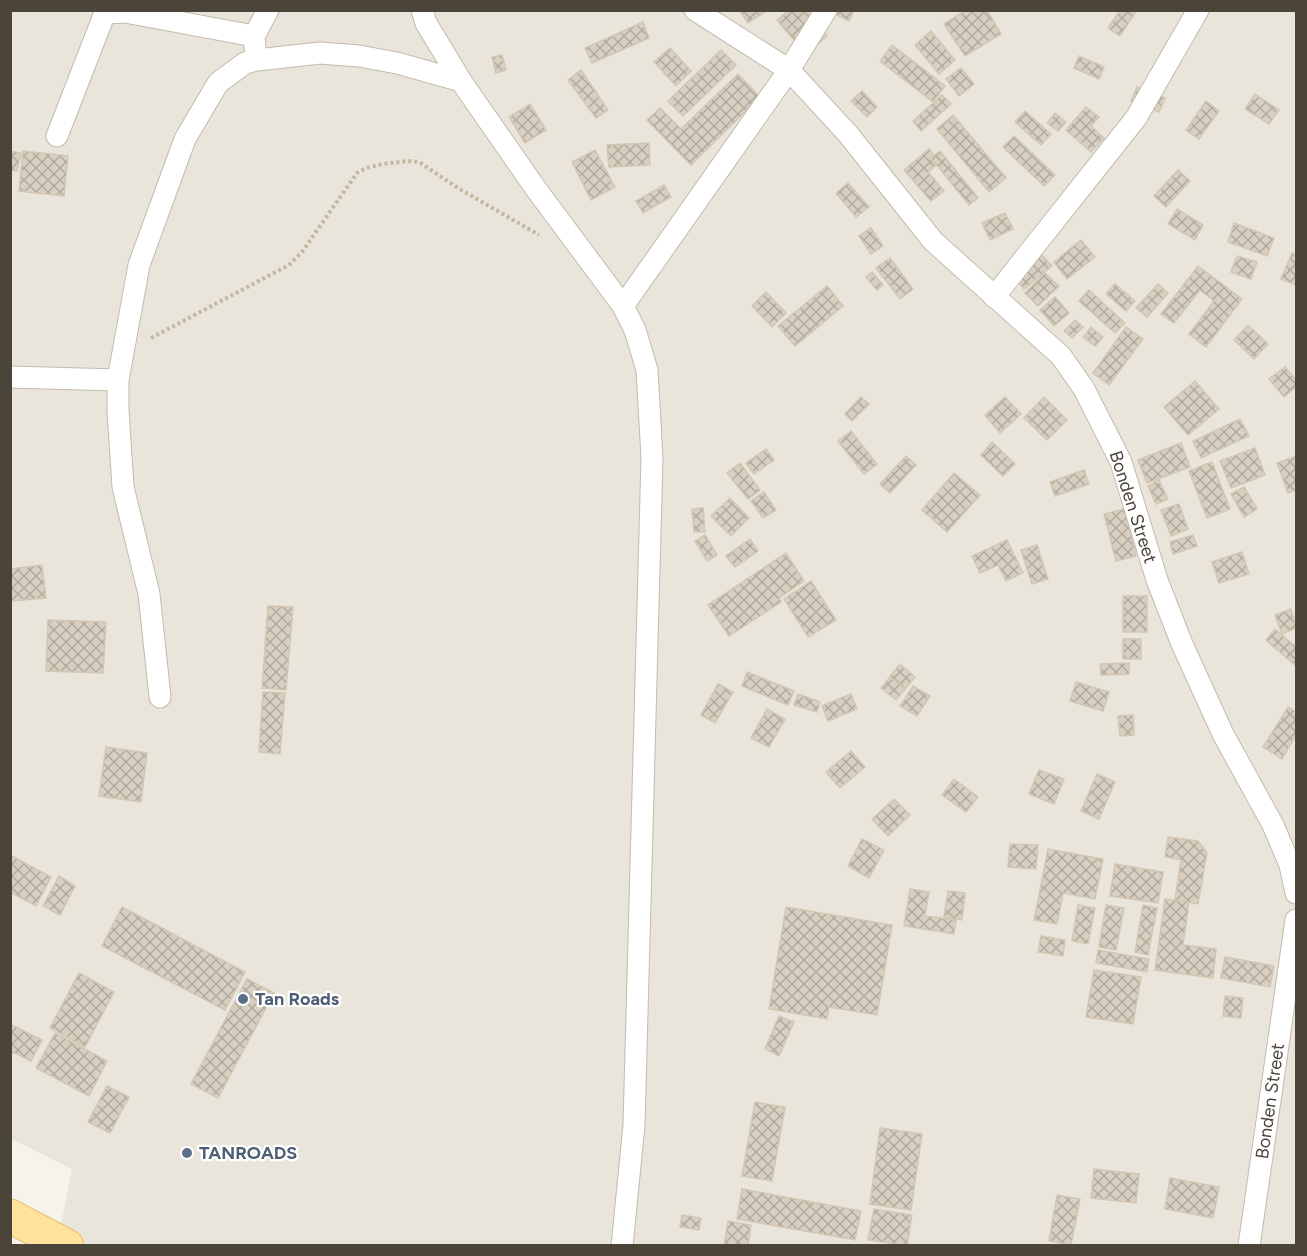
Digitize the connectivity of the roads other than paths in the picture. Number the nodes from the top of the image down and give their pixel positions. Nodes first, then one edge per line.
1 (268, 10) edge
2 (422, 10) edge
3 (694, 10) edge
4 (826, 10) edge
5 (1198, 10) edge
6 (106, 12) edge
7 (254, 36) junction
8 (256, 60) junction
9 (789, 70) junction
10 (460, 81) junction
11 (57, 136) dead end
12 (994, 297) junction
13 (623, 306) junction
14 (10, 377) edge
15 (118, 380) junction
16 (160, 697) dead end
17 (1296, 893) edge
18 (1296, 920) edge
19 (10, 1216) edge
20 (67, 1245) edge
21 (622, 1245) edge
22 (1249, 1245) edge

1 - 7 street
2 - 10 street
3 - 9 street, Bonden Street
4 - 9 street
5 - 12 street
6 - 7 street
6 - 11 street
7 - 8 street
8 - 10 street
8 - 15 street
9 - 12 street, Bonden Street
9 - 13 street
10 - 13 street
12 - 17 street, Bonden Street
13 - 21 street
14 - 15 street
15 - 16 street
18 - 22 street, Bonden Street
19 - 20 main road

